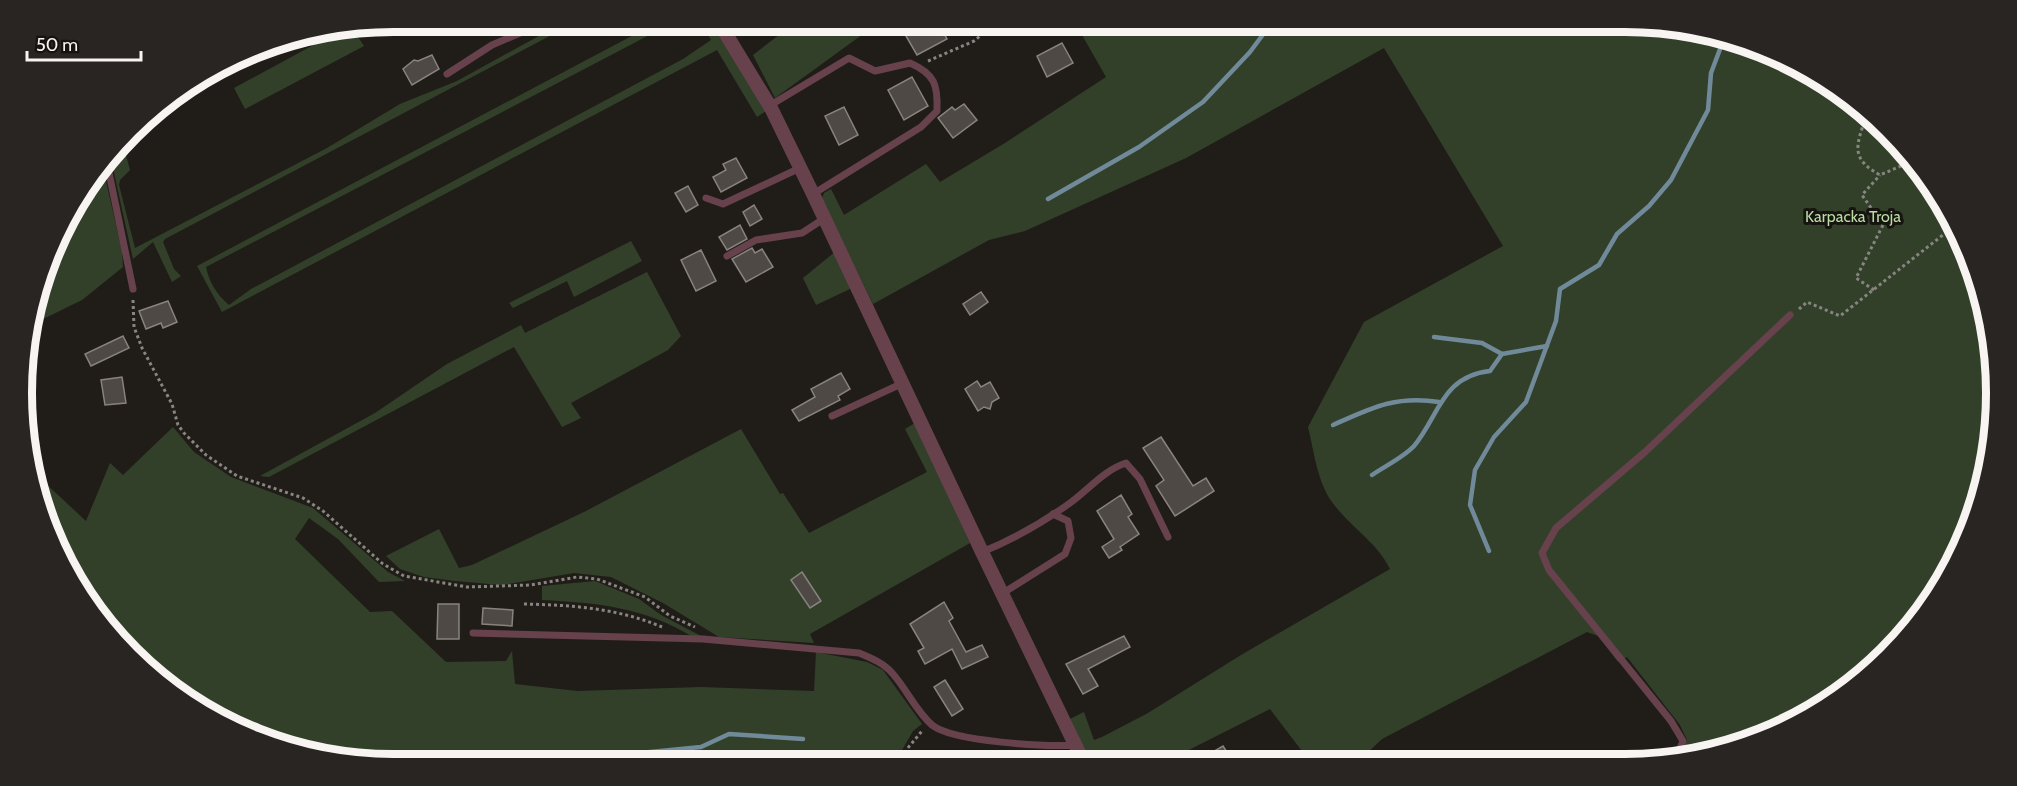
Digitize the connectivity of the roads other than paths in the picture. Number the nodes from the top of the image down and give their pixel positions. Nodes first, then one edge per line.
1 (522, 32) edge
2 (725, 32) edge
3 (447, 74) dead end
4 (770, 106) junction
5 (800, 168) junction
6 (108, 170) edge
7 (813, 194) junction
8 (706, 198) dead end
9 (825, 218) junction
10 (727, 256) dead end
11 (133, 289) road end
12 (1790, 315) road end
13 (903, 383) junction
14 (832, 416) dead end
15 (1053, 514) junction
16 (1168, 537) dead end
17 (981, 552) junction
18 (1003, 593) junction
19 (473, 633) dead end
20 (1076, 745) junction
21 (1679, 750) edge
22 (1080, 754) edge

1 - 3 lane
2 - 4 street
4 - 5 street
4 - 7 lane
5 - 7 street
5 - 8 lane
6 - 11 lane
7 - 9 street
9 - 10 lane
9 - 13 street
12 - 21 lane
13 - 14 lane
13 - 17 street
15 - 16 lane
15 - 17 lane
15 - 18 lane
17 - 18 street
18 - 20 street
19 - 20 lane
20 - 22 street

